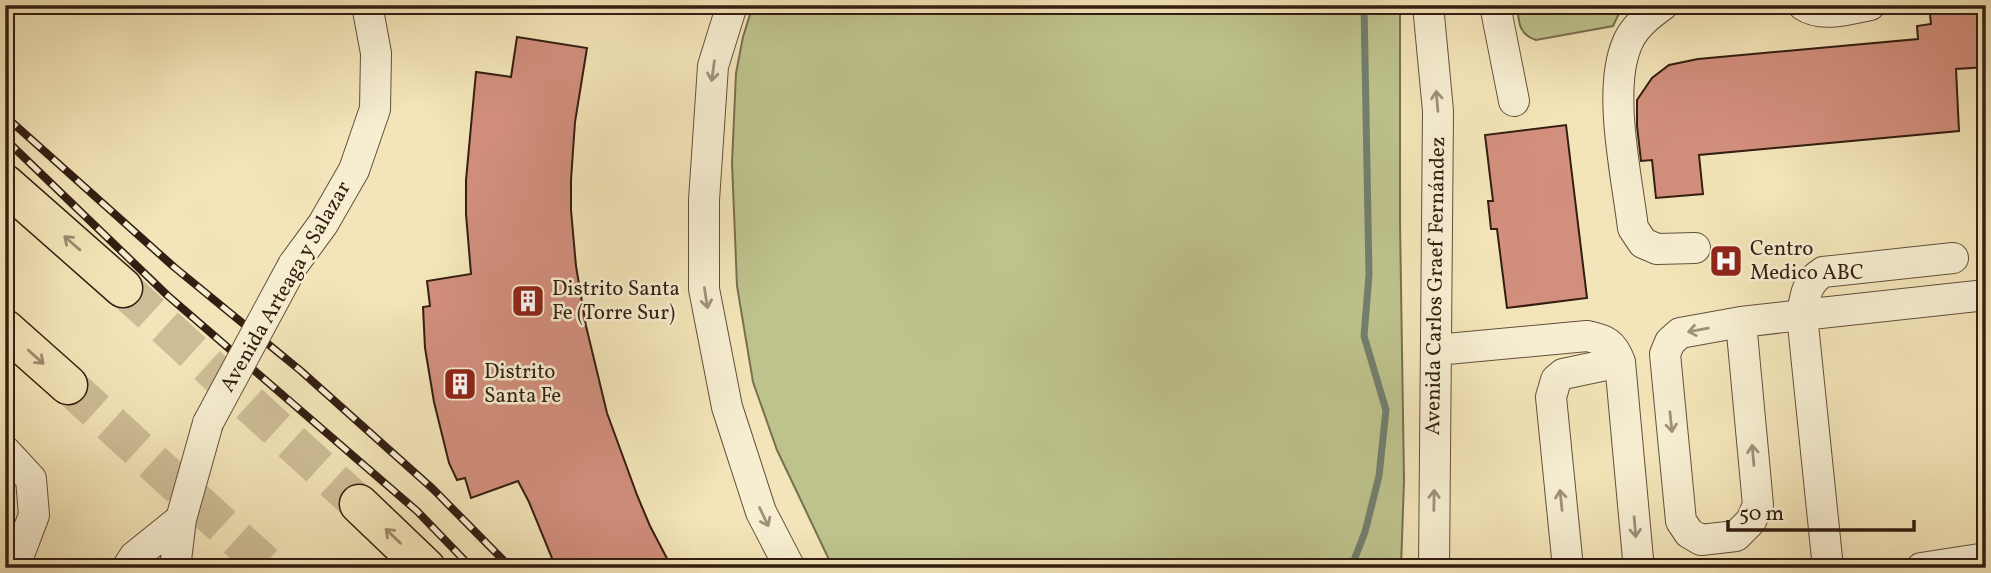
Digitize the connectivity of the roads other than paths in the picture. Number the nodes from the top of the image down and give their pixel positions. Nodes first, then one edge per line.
1 (367, 5) edge
2 (732, 5) edge
3 (1428, 5) edge
4 (1495, 5) edge
5 (1664, 5) edge
6 (1804, 5) edge
7 (1870, 5) edge
8 (1514, 101) dead end
9 (5, 184) edge
10 (1695, 248) dead end
11 (1953, 258) dead end
12 (123, 288) tunnel mouth
13 (1986, 295) edge
14 (1802, 315) junction
15 (1741, 322) junction
16 (5, 329) edge
17 (1436, 350) junction
18 (1620, 362) junction
19 (68, 385) tunnel mouth
20 (5, 451) edge
21 (359, 504) tunnel mouth
22 (181, 519) junction
23 (1986, 558) edge
24 (14, 568) edge
25 (127, 568) edge
26 (175, 568) edge
27 (426, 568) edge
28 (790, 568) edge
29 (1434, 568) edge
30 (1568, 568) edge
31 (1634, 568) edge
32 (1828, 568) edge
33 (1921, 568) edge

1 - 22 street, Avenida Arteaga y Salazar, bridge
2 -> 28 street
17 -> 3 street, Avenida Carlos Graef Fernández
4 - 8 street
5 - 10 street
6 - 7 street
12 -> 9 highway
11 - 14 street
13 - 14 street
14 - 15 street
14 - 32 street
15 -> 15 street
16 -> 19 highway
17 - 18 street
29 -> 17 street, Avenida Carlos Graef Fernández
30 -> 18 street
18 -> 31 street
20 - 24 street
27 -> 21 highway
22 - 25 street
22 - 26 street, Avenida Arteaga y Salazar
23 - 33 street

